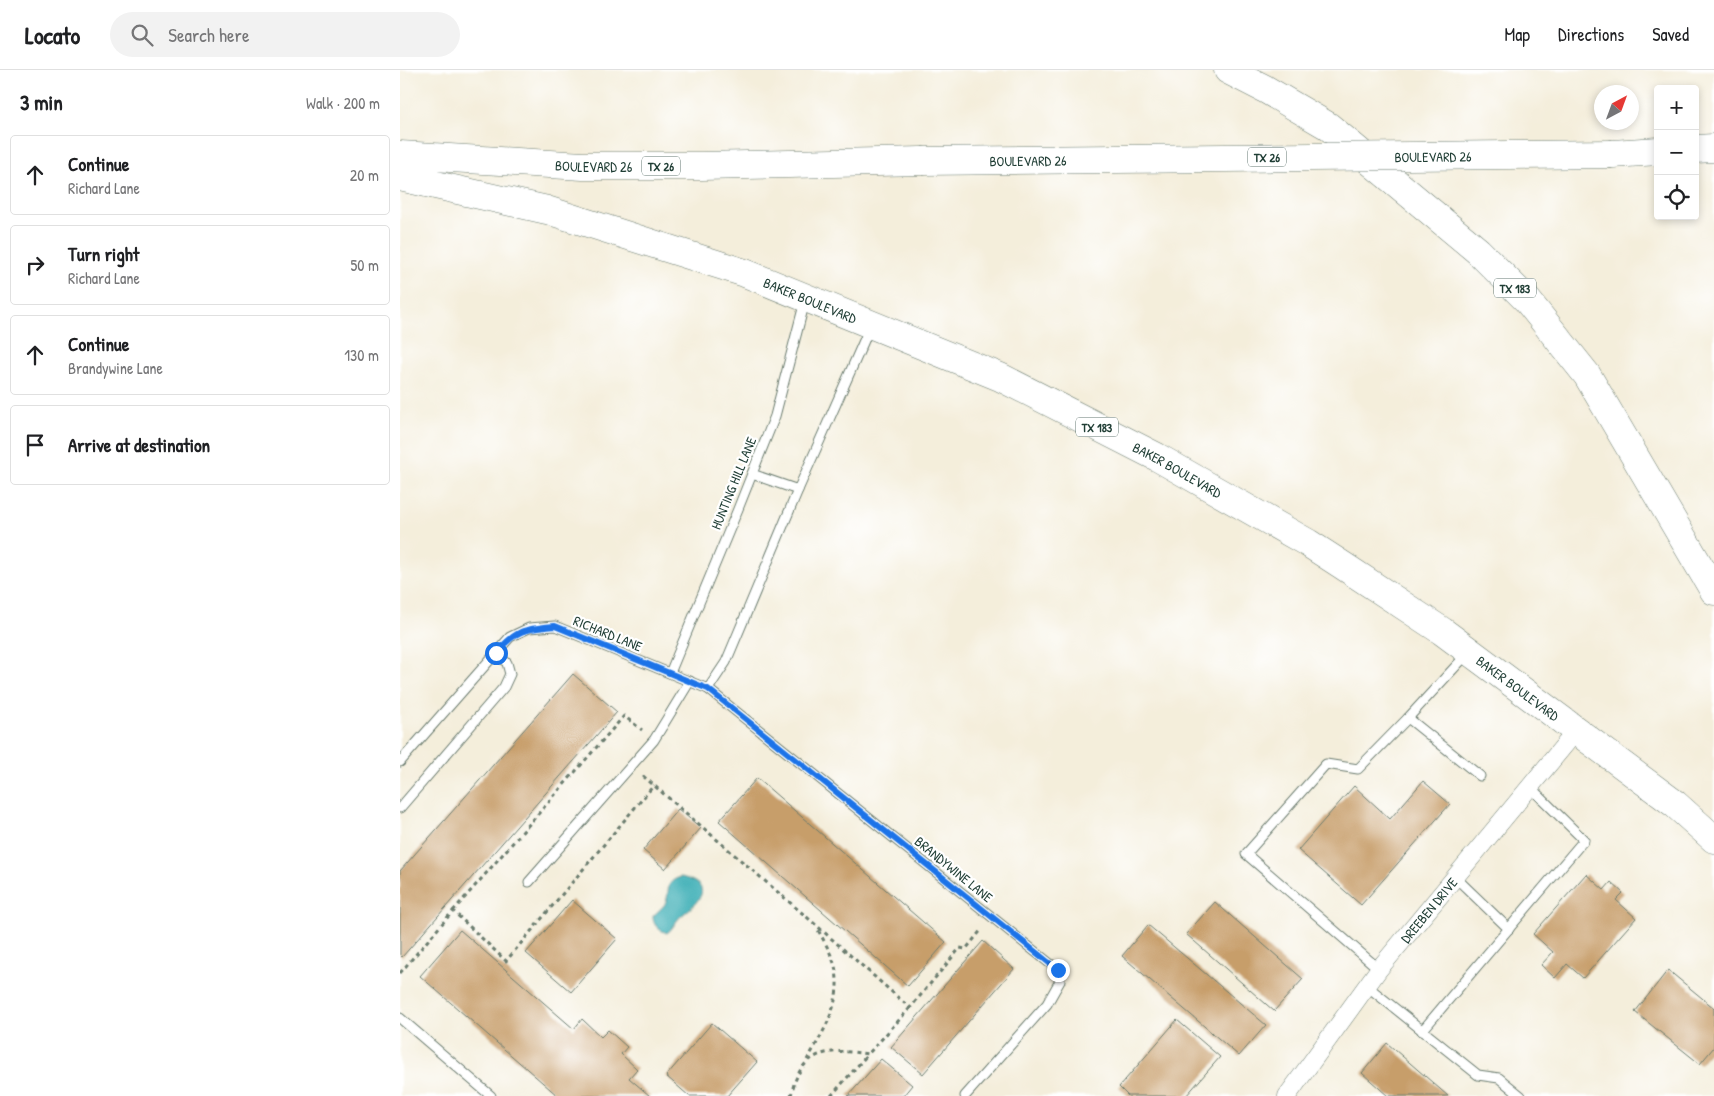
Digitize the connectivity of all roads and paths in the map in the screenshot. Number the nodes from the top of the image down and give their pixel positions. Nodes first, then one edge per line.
1 (1228, 70) edge
2 (1714, 148) edge
3 (1699, 149) edge
4 (1654, 151) edge
5 (400, 155) edge
6 (400, 177) edge
7 (805, 298) junction
8 (871, 326) junction
9 (752, 474) junction
10 (798, 490) junction
11 (1714, 591) edge
12 (1470, 651) junction
13 (496, 653) junction
14 (670, 673) junction
15 (690, 681) junction
16 (708, 689) junction
17 (1408, 718) junction
18 (1577, 730) junction
19 (654, 740) junction
20 (400, 762) edge
21 (631, 766) junction
22 (1480, 776) dead end
23 (654, 785) junction
24 (1530, 787) junction
25 (400, 808) edge
26 (1714, 839) edge
27 (1455, 877) junction
28 (529, 882) dead end
29 (452, 911) junction
30 (992, 916) junction
31 (816, 925) junction
32 (1509, 929) junction
33 (1378, 970) junction
34 (400, 973) edge
35 (1367, 986) junction
36 (910, 1008) junction
37 (400, 1018) edge
38 (1422, 1031) junction
39 (868, 1054) junction
40 (806, 1061) junction
41 (490, 1096) edge
42 (791, 1096) edge
43 (831, 1096) edge
44 (965, 1096) edge
45 (1287, 1096) edge
46 (1521, 1096) edge

1 - 11 main road, TX 183
2 - 3 main road
4 - 5 main road, BOULEVARD 26 / TX 26, bridge
6 - 7 main road, BAKER BOULEVARD / TX 183
7 - 8 main road, BAKER BOULEVARD / TX 183
7 - 9 lane, HUNTING HILL LANE
8 - 10 lane
8 - 12 main road, BAKER BOULEVARD / TX 183
9 - 10 lane
9 - 14 lane, HUNTING HILL LANE
10 - 16 lane
12 - 17 lane
12 - 18 main road, BAKER BOULEVARD / TX 183
13 - 14 lane, RICHARD LANE
13 - 20 lane, RICHARD LANE
13 - 25 lane
14 - 15 lane, RICHARD LANE
15 - 16 lane, RICHARD LANE
15 - 19 lane
16 - 30 lane, BRANDYWINE LANE
17 - 22 lane
17 - 33 lane
18 - 24 street, DREEBEN DRIVE
18 - 26 main road, BAKER BOULEVARD / TX 183
19 - 21 lane
19 - 29 path
21 - 23 path
21 - 28 lane
23 - 29 path
23 - 31 path
24 - 27 street, DREEBEN DRIVE
24 - 32 lane
27 - 32 lane
27 - 33 street, DREEBEN DRIVE
29 - 34 path
30 - 36 path
30 - 44 lane, BRANDYWINE LANE
31 - 36 path
31 - 40 path
32 - 38 lane
33 - 35 street, DREEBEN DRIVE
35 - 38 lane
35 - 45 street, DREEBEN DRIVE
36 - 39 path
37 - 41 lane
38 - 46 lane
39 - 40 path
39 - 43 path
40 - 42 path

